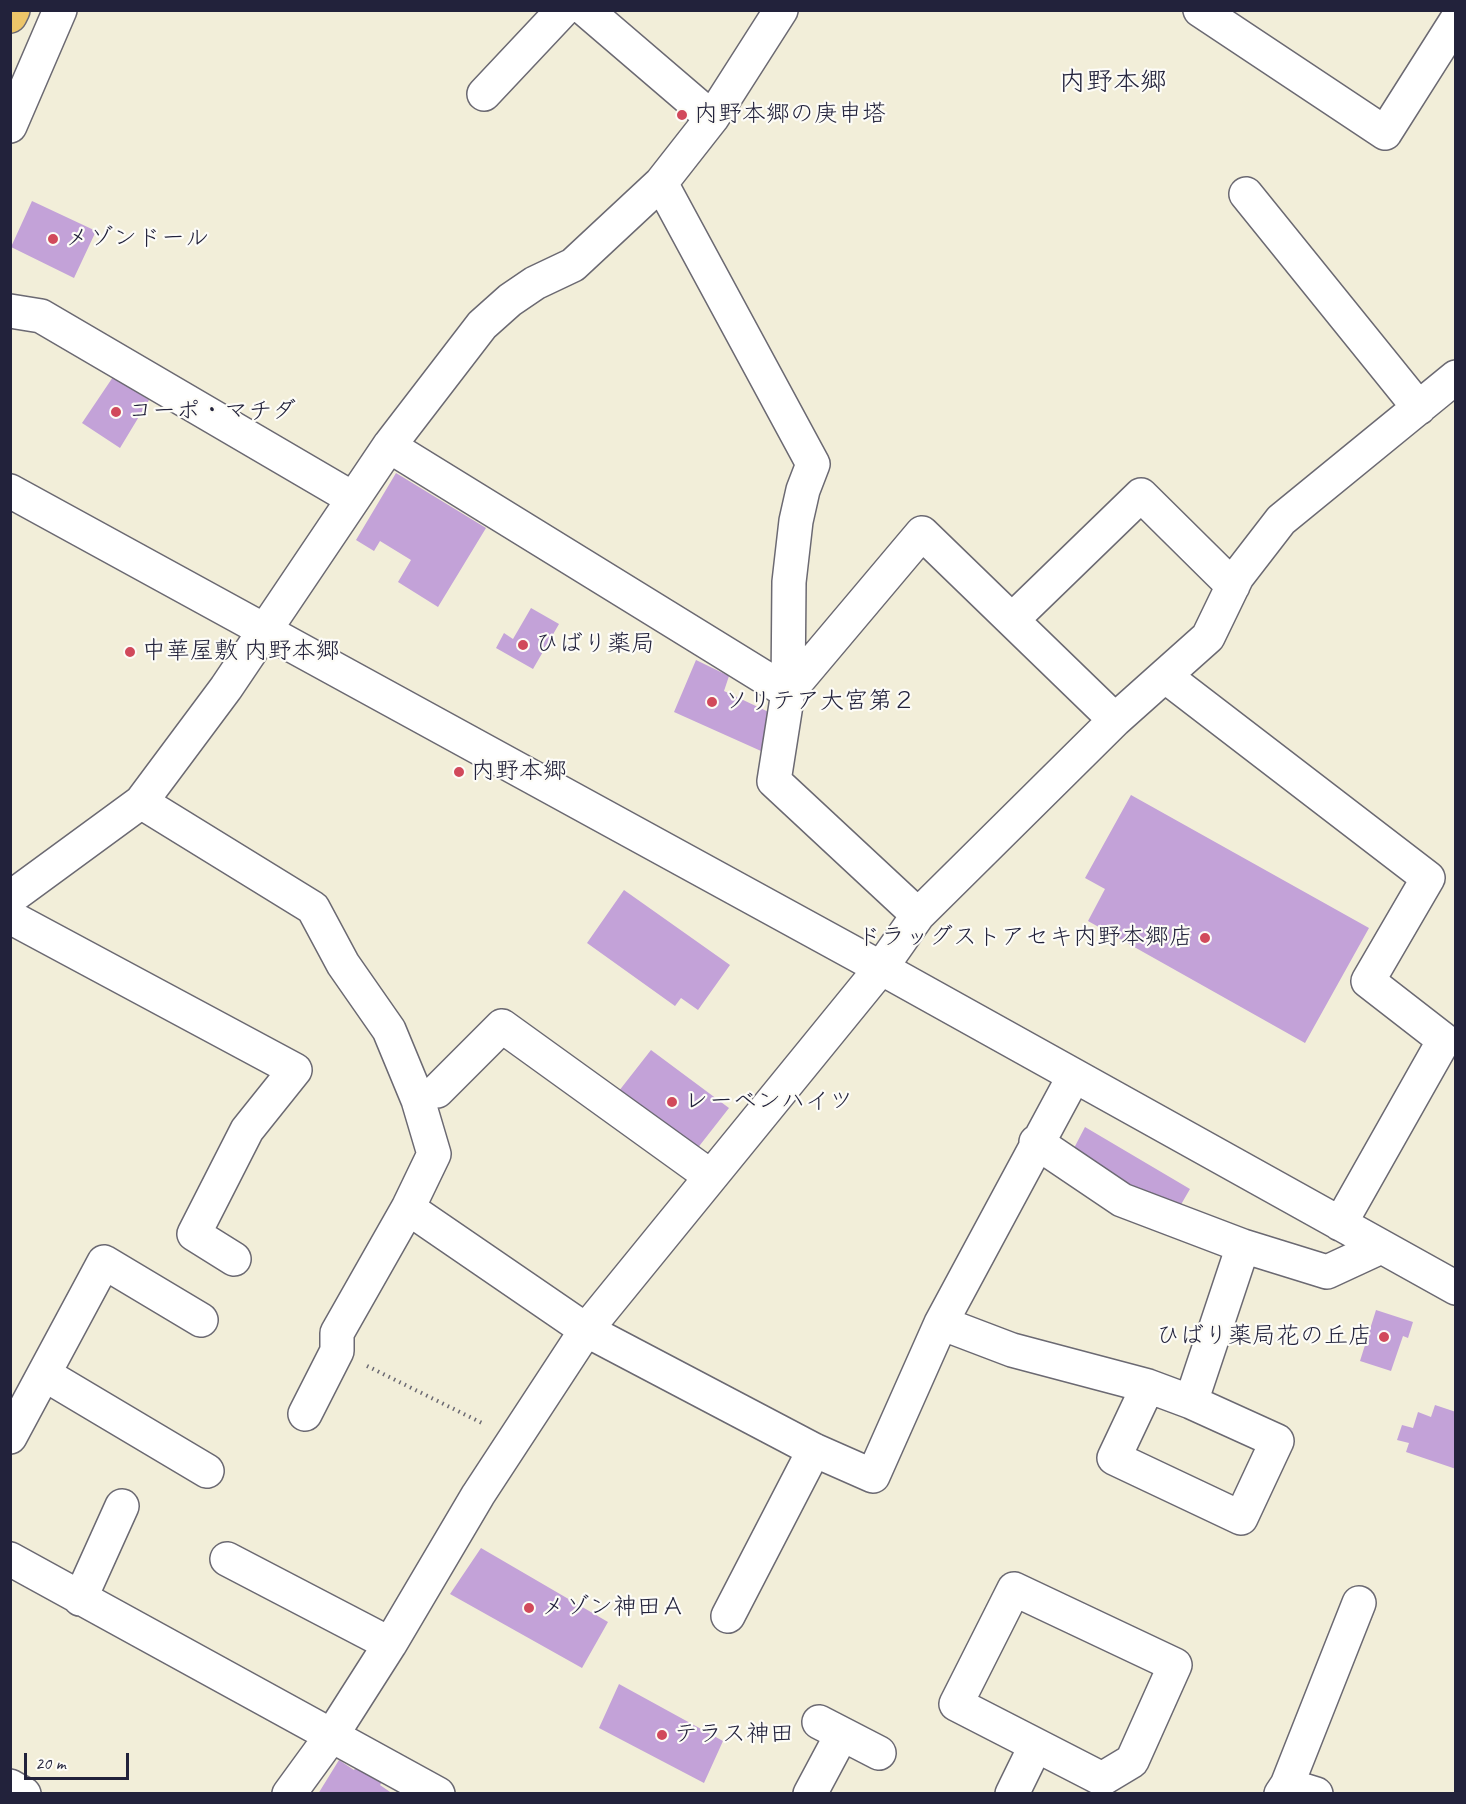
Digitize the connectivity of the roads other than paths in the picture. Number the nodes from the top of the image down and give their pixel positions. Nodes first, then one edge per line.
1 (13, 10) edge
2 (60, 10) edge
3 (563, 10) edge
4 (586, 10) edge
5 (781, 10) edge
6 (1200, 10) edge
7 (10, 16) edge
8 (1455, 21) edge
9 (484, 94) dead end
10 (712, 118) junction
11 (10, 126) edge
12 (661, 183) junction
13 (1246, 194) dead end
14 (10, 311) edge
15 (1455, 377) edge
16 (1419, 408) junction
17 (388, 446) junction
18 (10, 491) edge
19 (352, 498) junction
20 (1233, 586) junction
21 (1012, 620) junction
22 (266, 631) junction
23 (1165, 676) junction
24 (788, 692) junction
25 (1115, 720) junction
26 (141, 802) junction
27 (10, 898) edge
28 (918, 915) junction
29 (10, 917) edge
30 (881, 968) junction
31 (1074, 1076) junction
32 (437, 1091) dead end
33 (1036, 1142) junction
34 (710, 1176) junction
35 (408, 1208) junction
36 (1340, 1224) junction
37 (1243, 1246) junction
38 (1381, 1247) junction
39 (234, 1259) dead end
40 (1455, 1288) edge
41 (201, 1320) dead end
42 (941, 1323) junction
43 (586, 1330) junction
44 (44, 1374) junction
45 (1148, 1386) junction
46 (1191, 1402) junction
47 (305, 1414) dead end
48 (10, 1437) edge
49 (814, 1450) junction
50 (207, 1471) dead end
51 (123, 1506) dead end
52 (10, 1558) edge
53 (227, 1559) dead end
54 (80, 1599) junction
55 (1359, 1603) dead end
56 (728, 1616) dead end
57 (390, 1644) junction
58 (332, 1734) junction
59 (1035, 1747) junction
60 (879, 1753) dead end
61 (10, 1786) edge
62 (1295, 1791) edge
63 (24, 1794) edge
64 (289, 1794) edge
65 (438, 1794) edge
66 (810, 1794) edge
67 (1012, 1794) edge

1 - 7 highway
2 - 11 street
3 - 9 street
4 - 10 street
5 - 10 street
6 - 8 street
10 - 12 street
12 - 17 street
12 - 24 street
13 - 16 street
14 - 19 street
15 - 16 street
16 - 20 street
17 - 19 street
17 - 24 street
18 - 22 street
19 - 22 street
20 - 21 street
20 - 23 street
21 - 24 street
21 - 25 street
22 - 26 street
22 - 30 street
23 - 25 street
23 - 36 street
24 - 28 street
25 - 28 street
26 - 27 street
26 - 35 street
28 - 30 street
29 - 39 street
30 - 31 street
30 - 34 street
31 - 33 street
31 - 36 street
32 - 34 street
33 - 37 street
33 - 42 street
34 - 43 street
35 - 43 street
35 - 47 street
36 - 38 street
37 - 38 street
37 - 46 street
38 - 40 street
41 - 44 street
42 - 45 street
42 - 49 street
43 - 49 street
43 - 57 street
44 - 48 street
44 - 50 street
45 - 46 street
45 - 46 street
49 - 56 street
51 - 54 street
52 - 54 street
53 - 57 street
54 - 58 street
55 - 62 street
57 - 58 street
58 - 64 street
58 - 65 street
59 - 59 street
59 - 67 street
60 - 66 street
61 - 63 street

